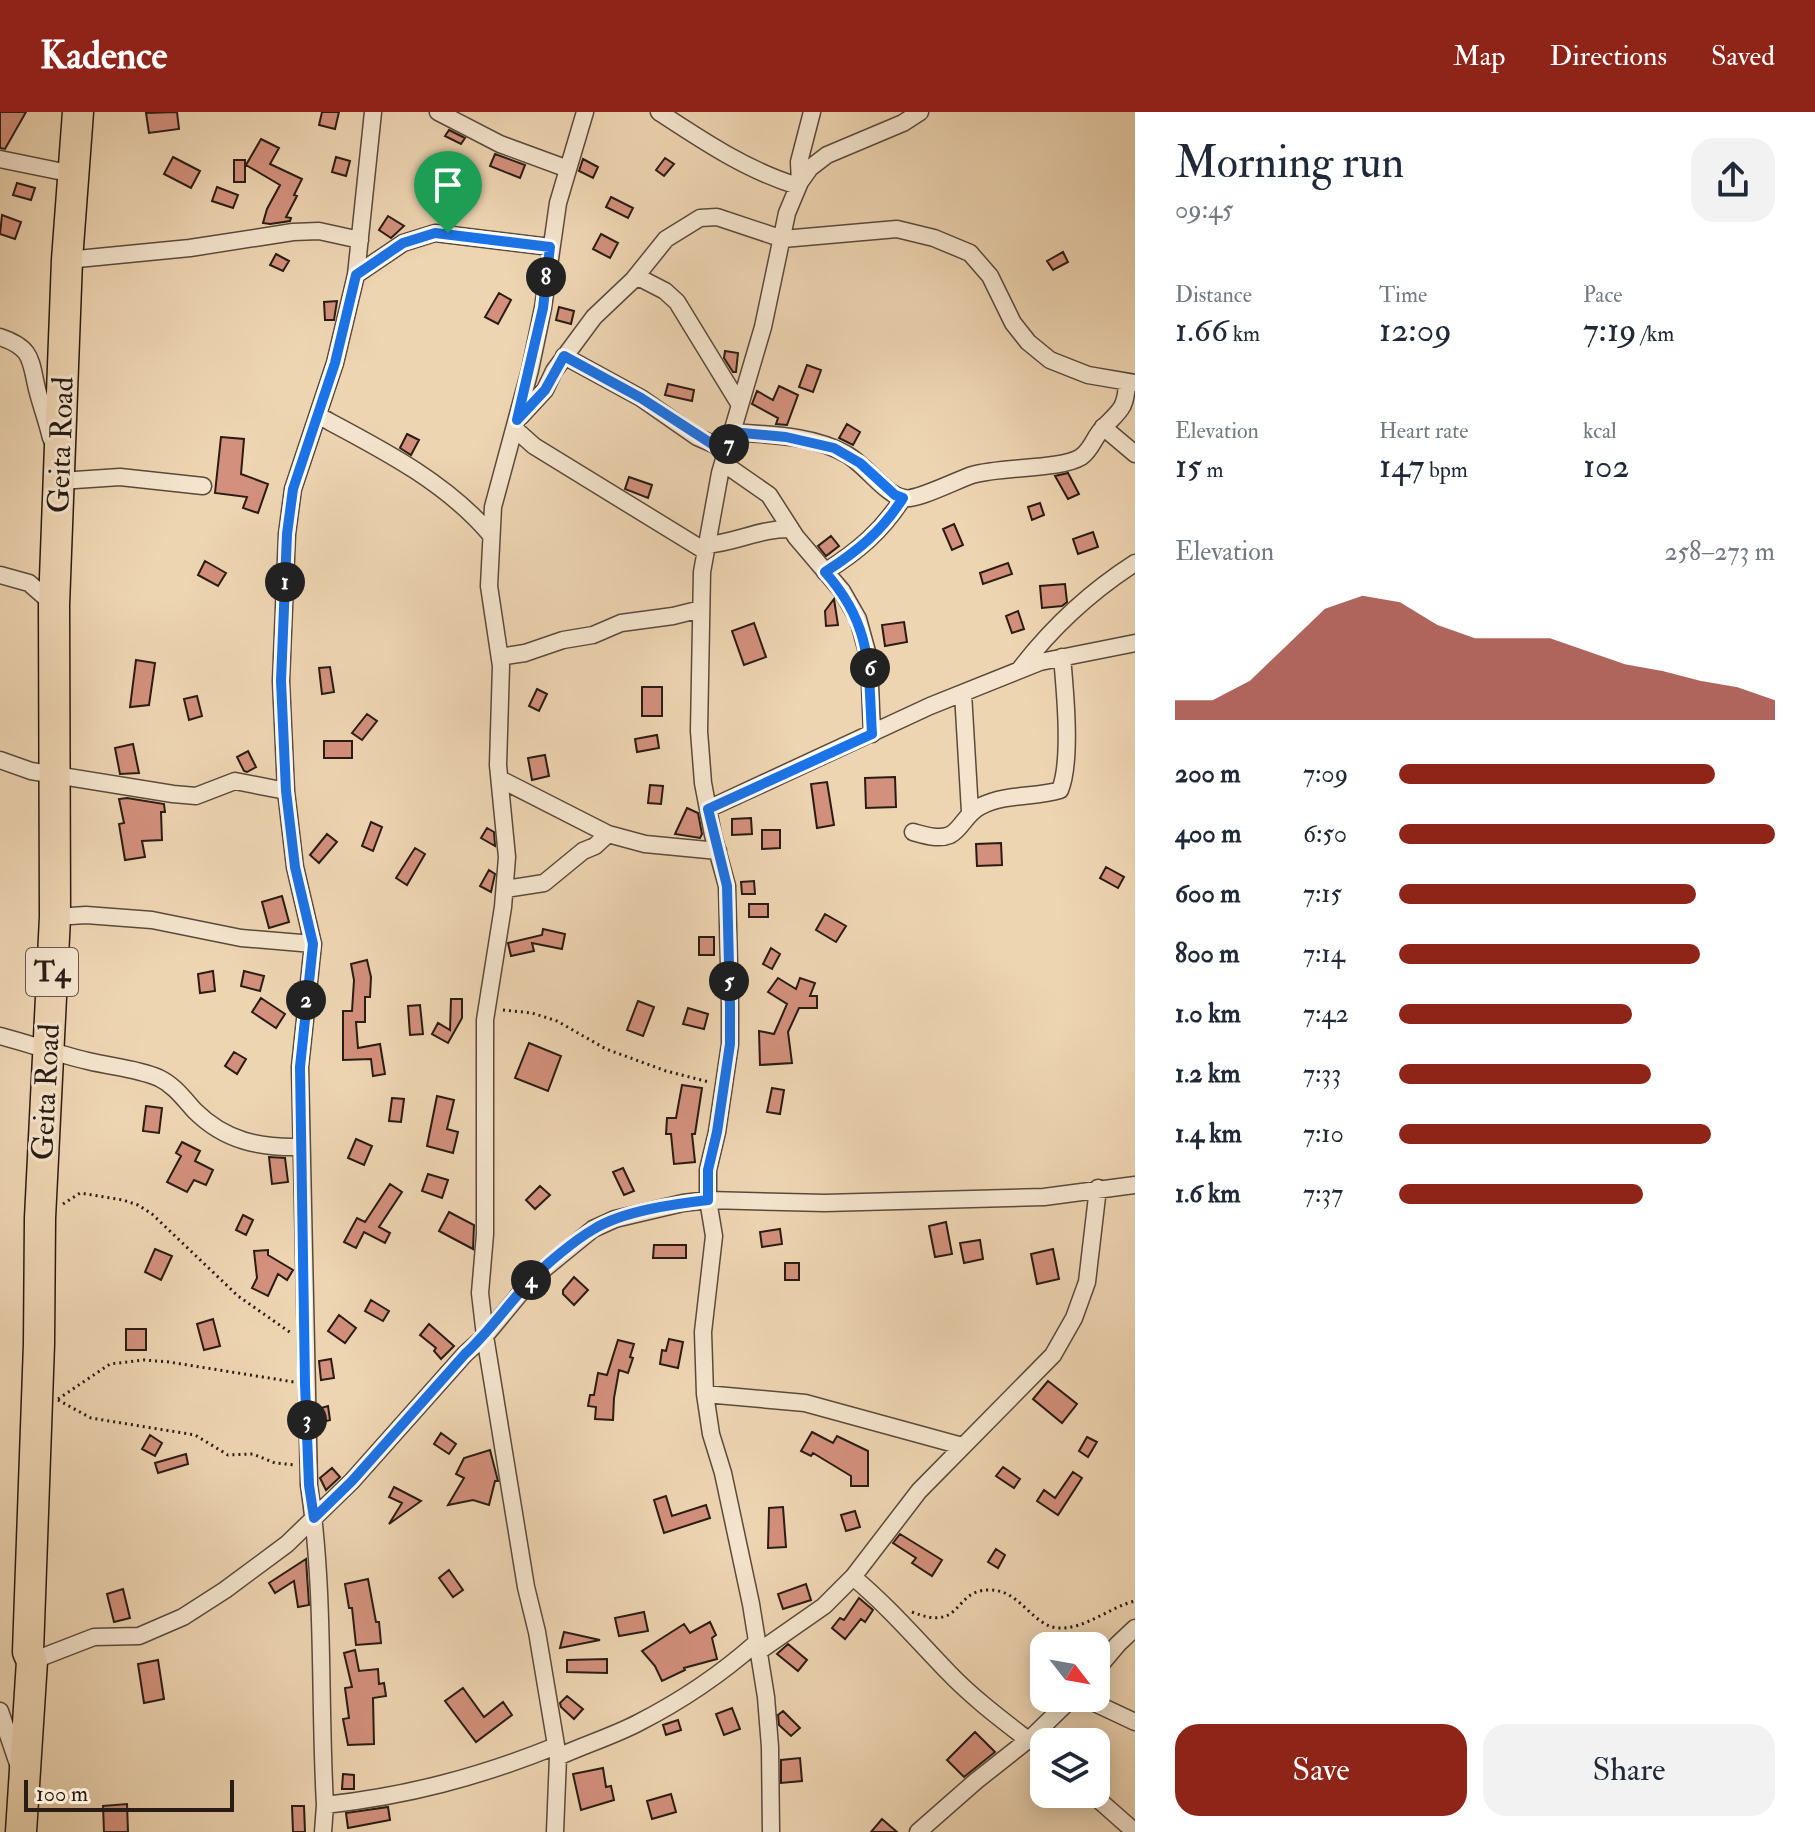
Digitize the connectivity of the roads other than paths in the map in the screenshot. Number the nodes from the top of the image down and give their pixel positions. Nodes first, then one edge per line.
1 (78, 112) edge
2 (373, 112) edge
3 (438, 112) edge
4 (585, 112) edge
5 (659, 112) edge
6 (812, 112) edge
7 (920, 112) edge
8 (0, 159) edge
9 (568, 169) junction
10 (73, 174) junction
11 (799, 184) junction
12 (783, 239) junction
13 (360, 240) junction
14 (550, 247) junction
15 (67, 260) junction
16 (356, 275) junction
17 (636, 276) junction
18 (0, 337) edge
19 (564, 356) junction
20 (1131, 382) edge
21 (740, 405) junction
22 (319, 416) junction
23 (516, 425) junction
24 (1103, 427) junction
25 (732, 432) junction
26 (1135, 454) edge
27 (725, 456) junction
28 (60, 476) junction
29 (203, 486) dead end
30 (903, 498) junction
31 (791, 529) junction
32 (490, 534) junction
33 (706, 548) junction
34 (1135, 563) edge
35 (825, 572) junction
36 (0, 575) edge
37 (54, 605) junction
38 (701, 609) junction
39 (1135, 643) edge
40 (500, 657) junction
41 (1062, 657) junction
42 (1019, 670) junction
43 (963, 693) junction
44 (872, 734) junction
45 (0, 760) edge
46 (56, 775) junction
47 (500, 779) junction
48 (286, 791) junction
49 (708, 809) junction
50 (970, 812) junction
51 (913, 832) dead end
52 (608, 834) junction
53 (718, 851) junction
54 (505, 889) junction
55 (55, 917) junction
56 (313, 944) junction
57 (0, 1036) edge
58 (47, 1051) junction
59 (301, 1147) junction
60 (1135, 1185) edge
61 (1098, 1188) junction
62 (708, 1200) junction
63 (485, 1336) junction
64 (705, 1394) junction
65 (962, 1446) junction
66 (314, 1518) junction
67 (853, 1577) junction
68 (1135, 1628) edge
69 (757, 1648) junction
70 (1110, 1653) edge
71 (32, 1661) junction
72 (1110, 1710) edge
73 (0, 1711) edge
74 (1060, 1712) edge
75 (1135, 1722) edge
76 (1047, 1728) edge
77 (1030, 1738) edge
78 (1030, 1745) edge
79 (557, 1752) junction
80 (23, 1780) junction
81 (325, 1805) junction
82 (1108, 1808) edge
83 (21, 1832) edge
84 (323, 1832) edge
85 (555, 1832) edge
86 (771, 1832) edge
87 (918, 1832) edge
88 (1135, 1832) edge

1 - 10 highway, Geita Road / T4
2 - 13 street
3 - 9 street
4 - 9 street
5 - 11 street
6 - 11 street
7 - 11 street
8 - 10 street
9 - 14 street
10 - 15 highway, Geita Road / T4
11 - 12 street
12 - 17 street
12 - 20 street
12 - 21 street
13 - 15 street
13 - 16 street
14 - 16 street
14 - 23 street
15 - 28 highway, Geita Road / T4
16 - 22 street
17 - 19 street
17 - 21 street
18 - 28 street
19 - 23 street
19 - 27 street
20 - 24 street
21 - 25 street
22 - 32 street
22 - 48 street
23 - 32 street
23 - 33 street
24 - 26 street
24 - 30 street
25 - 27 street
25 - 30 street
27 - 31 street
27 - 33 street
28 - 29 street
28 - 37 highway, Geita Road / T4
30 - 35 street
31 - 33 street
31 - 35 street
32 - 40 street
33 - 38 street
34 - 42 street
35 - 44 street
36 - 37 street
37 - 46 highway, Geita Road / T4
38 - 40 street
38 - 49 street
39 - 41 street
40 - 47 street
41 - 42 street
41 - 50 street
42 - 43 street
43 - 44 street
43 - 50 street
44 - 49 street
45 - 46 street
46 - 48 street
46 - 55 highway, Geita Road / T4
47 - 52 street
47 - 54 street
48 - 56 street
49 - 53 street
50 - 51 street
52 - 53 street
52 - 54 street
53 - 62 street
54 - 63 street
55 - 56 street
55 - 58 highway, Geita Road / T4
56 - 59 street
57 - 58 street
58 - 59 street
58 - 71 highway, Geita Road / T4
59 - 66 street
60 - 61 street
61 - 62 street
61 - 65 street
62 - 63 street
62 - 64 street
63 - 66 street
63 - 79 street
64 - 65 street
64 - 69 street
65 - 67 street
66 - 71 street
66 - 81 street
67 - 69 street
67 - 77 street
68 - 70 street
69 - 79 street
69 - 86 street
71 - 80 highway, Geita Road / T4
72 - 75 street
73 - 80 street
74 - 76 street
78 - 87 street
79 - 81 street
79 - 85 street
80 - 83 highway, Geita Road / T4
81 - 84 street
82 - 88 street

